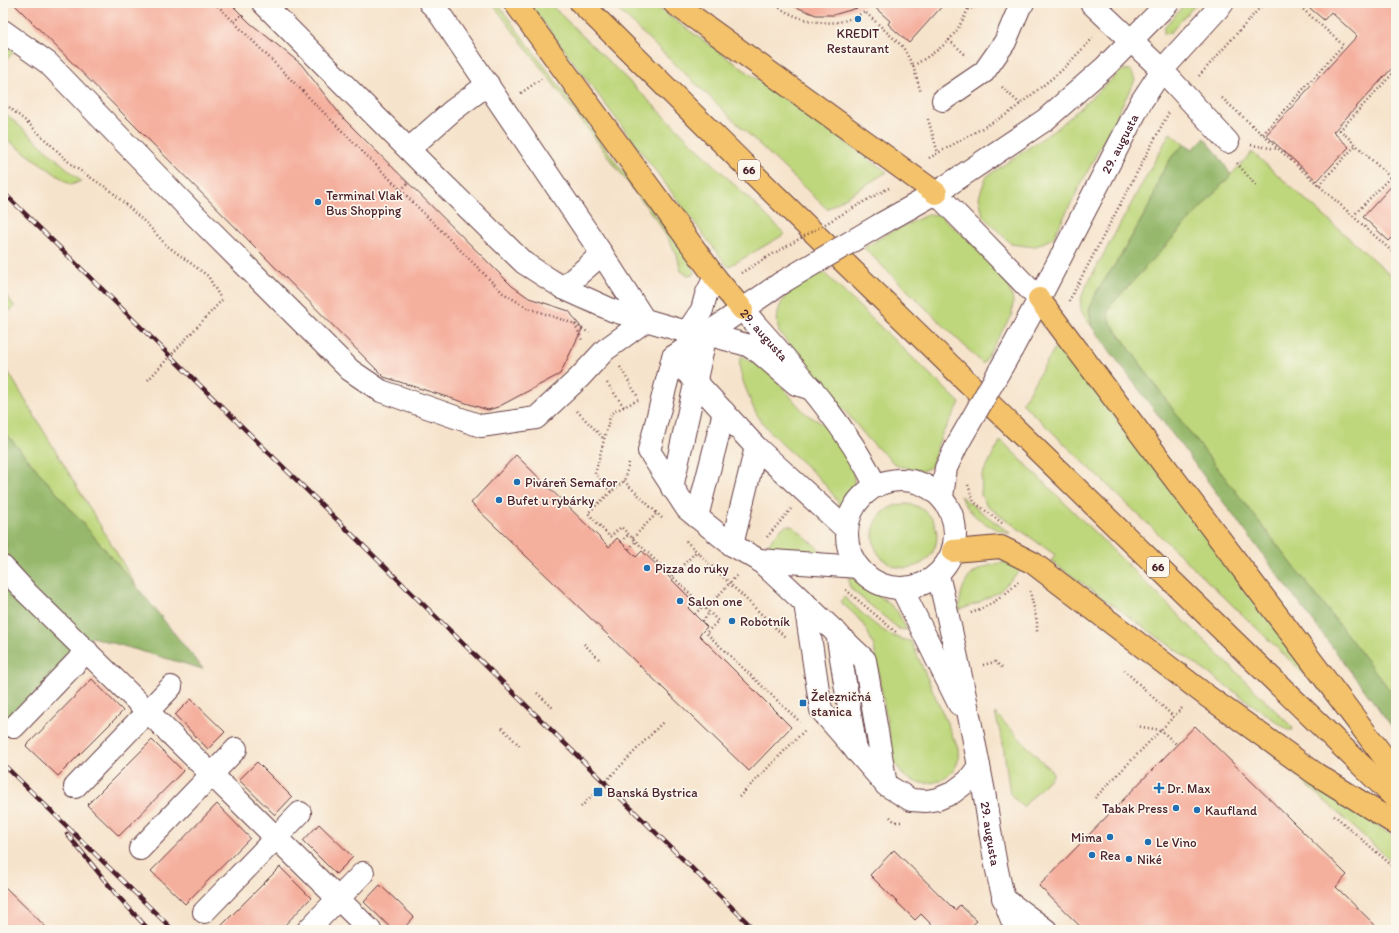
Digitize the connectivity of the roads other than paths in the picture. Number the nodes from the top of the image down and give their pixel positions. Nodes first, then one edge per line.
1 (264, 3) edge
2 (430, 3) edge
3 (515, 3) edge
4 (581, 3) edge
5 (674, 3) edge
6 (1023, 3) edge
7 (1091, 3) edge
8 (1168, 3) edge
9 (1223, 3) edge
10 (3, 31) edge
11 (1132, 42) junction
12 (1162, 70) junction
13 (488, 84) junction
14 (943, 100) dead end
15 (1228, 142) road end
16 (409, 149) junction
17 (936, 194) junction
18 (602, 254) junction
19 (715, 277) junction
20 (563, 288) junction
21 (1039, 299) junction
22 (742, 309) junction
23 (645, 321) junction
24 (697, 333) junction
25 (673, 357) junction
26 (694, 381) junction
27 (812, 389) junction
28 (724, 412) junction
29 (756, 447) junction
30 (876, 486) junction
31 (672, 488) junction
32 (942, 497) junction
33 (697, 517) junction
34 (847, 530) junction
35 (732, 545) junction
36 (953, 551) junction
37 (755, 558) junction
38 (3, 567) edge
39 (858, 567) junction
40 (938, 575) junction
41 (902, 589) junction
42 (805, 603) junction
43 (837, 633) junction
44 (86, 651) junction
45 (171, 687) dead end
46 (148, 712) junction
47 (14, 727) dead end
48 (973, 735) junction
49 (236, 749) dead end
50 (856, 751) junction
51 (979, 766) junction
52 (1396, 773) edge
53 (212, 774) junction
54 (886, 785) junction
55 (75, 786) dead end
56 (1396, 799) edge
57 (300, 813) dead end
58 (1396, 824) edge
59 (276, 837) junction
60 (140, 849) dead end
61 (363, 873) dead end
62 (338, 898) junction
63 (1003, 898) junction
64 (204, 912) dead end
65 (308, 930) edge
66 (370, 930) edge
67 (1017, 930) edge
68 (1046, 930) edge

1 - 16 street
2 - 13 street
3 - 19 main road
4 - 56 main road, 66
5 - 17 main road
6 - 14 street
7 - 11 street
8 - 11 street, 29. augusta
9 - 12 street, 29. augusta
10 - 23 street
11 - 12 street
11 - 17 street, 29. augusta
12 - 15 street
12 - 21 street, 29. augusta
13 - 16 street
13 - 18 street
16 - 20 street
17 - 21 street
17 - 22 street, 29. augusta, bridge
18 - 20 street
18 - 23 street
19 - 22 main road
19 - 24 street
20 - 23 street
21 - 32 street, 29. augusta, bridge
21 - 52 main road
22 - 24 street
22 - 27 street, 29. augusta
23 - 24 street
24 - 25 street
24 - 26 street
24 - 27 street
25 - 26 street
25 - 31 street
26 - 28 street
26 - 31 street
27 - 30 street, 29. augusta
28 - 29 street
28 - 33 street
29 - 34 street
29 - 35 street
30 - 32 street
30 - 34 street
31 - 33 street
32 - 36 street
33 - 35 street
34 - 39 street
35 - 37 street
36 - 40 street
36 - 58 main road
37 - 39 street
37 - 42 street
38 - 44 street
39 - 41 street
40 - 41 street
40 - 48 street, 29. augusta
41 - 48 street, 29. augusta
42 - 43 street
42 - 50 street
43 - 50 street
43 - 54 street
44 - 46 street
44 - 47 street
45 - 46 street
46 - 53 street
46 - 55 street
48 - 51 street, 29. augusta
49 - 53 street
50 - 54 street
51 - 54 street
51 - 63 street, 29. augusta
53 - 59 street
53 - 60 street
57 - 59 street
59 - 62 street
59 - 64 street
61 - 62 street
62 - 65 street
62 - 66 street
63 - 67 street, 29. augusta
63 - 68 street

